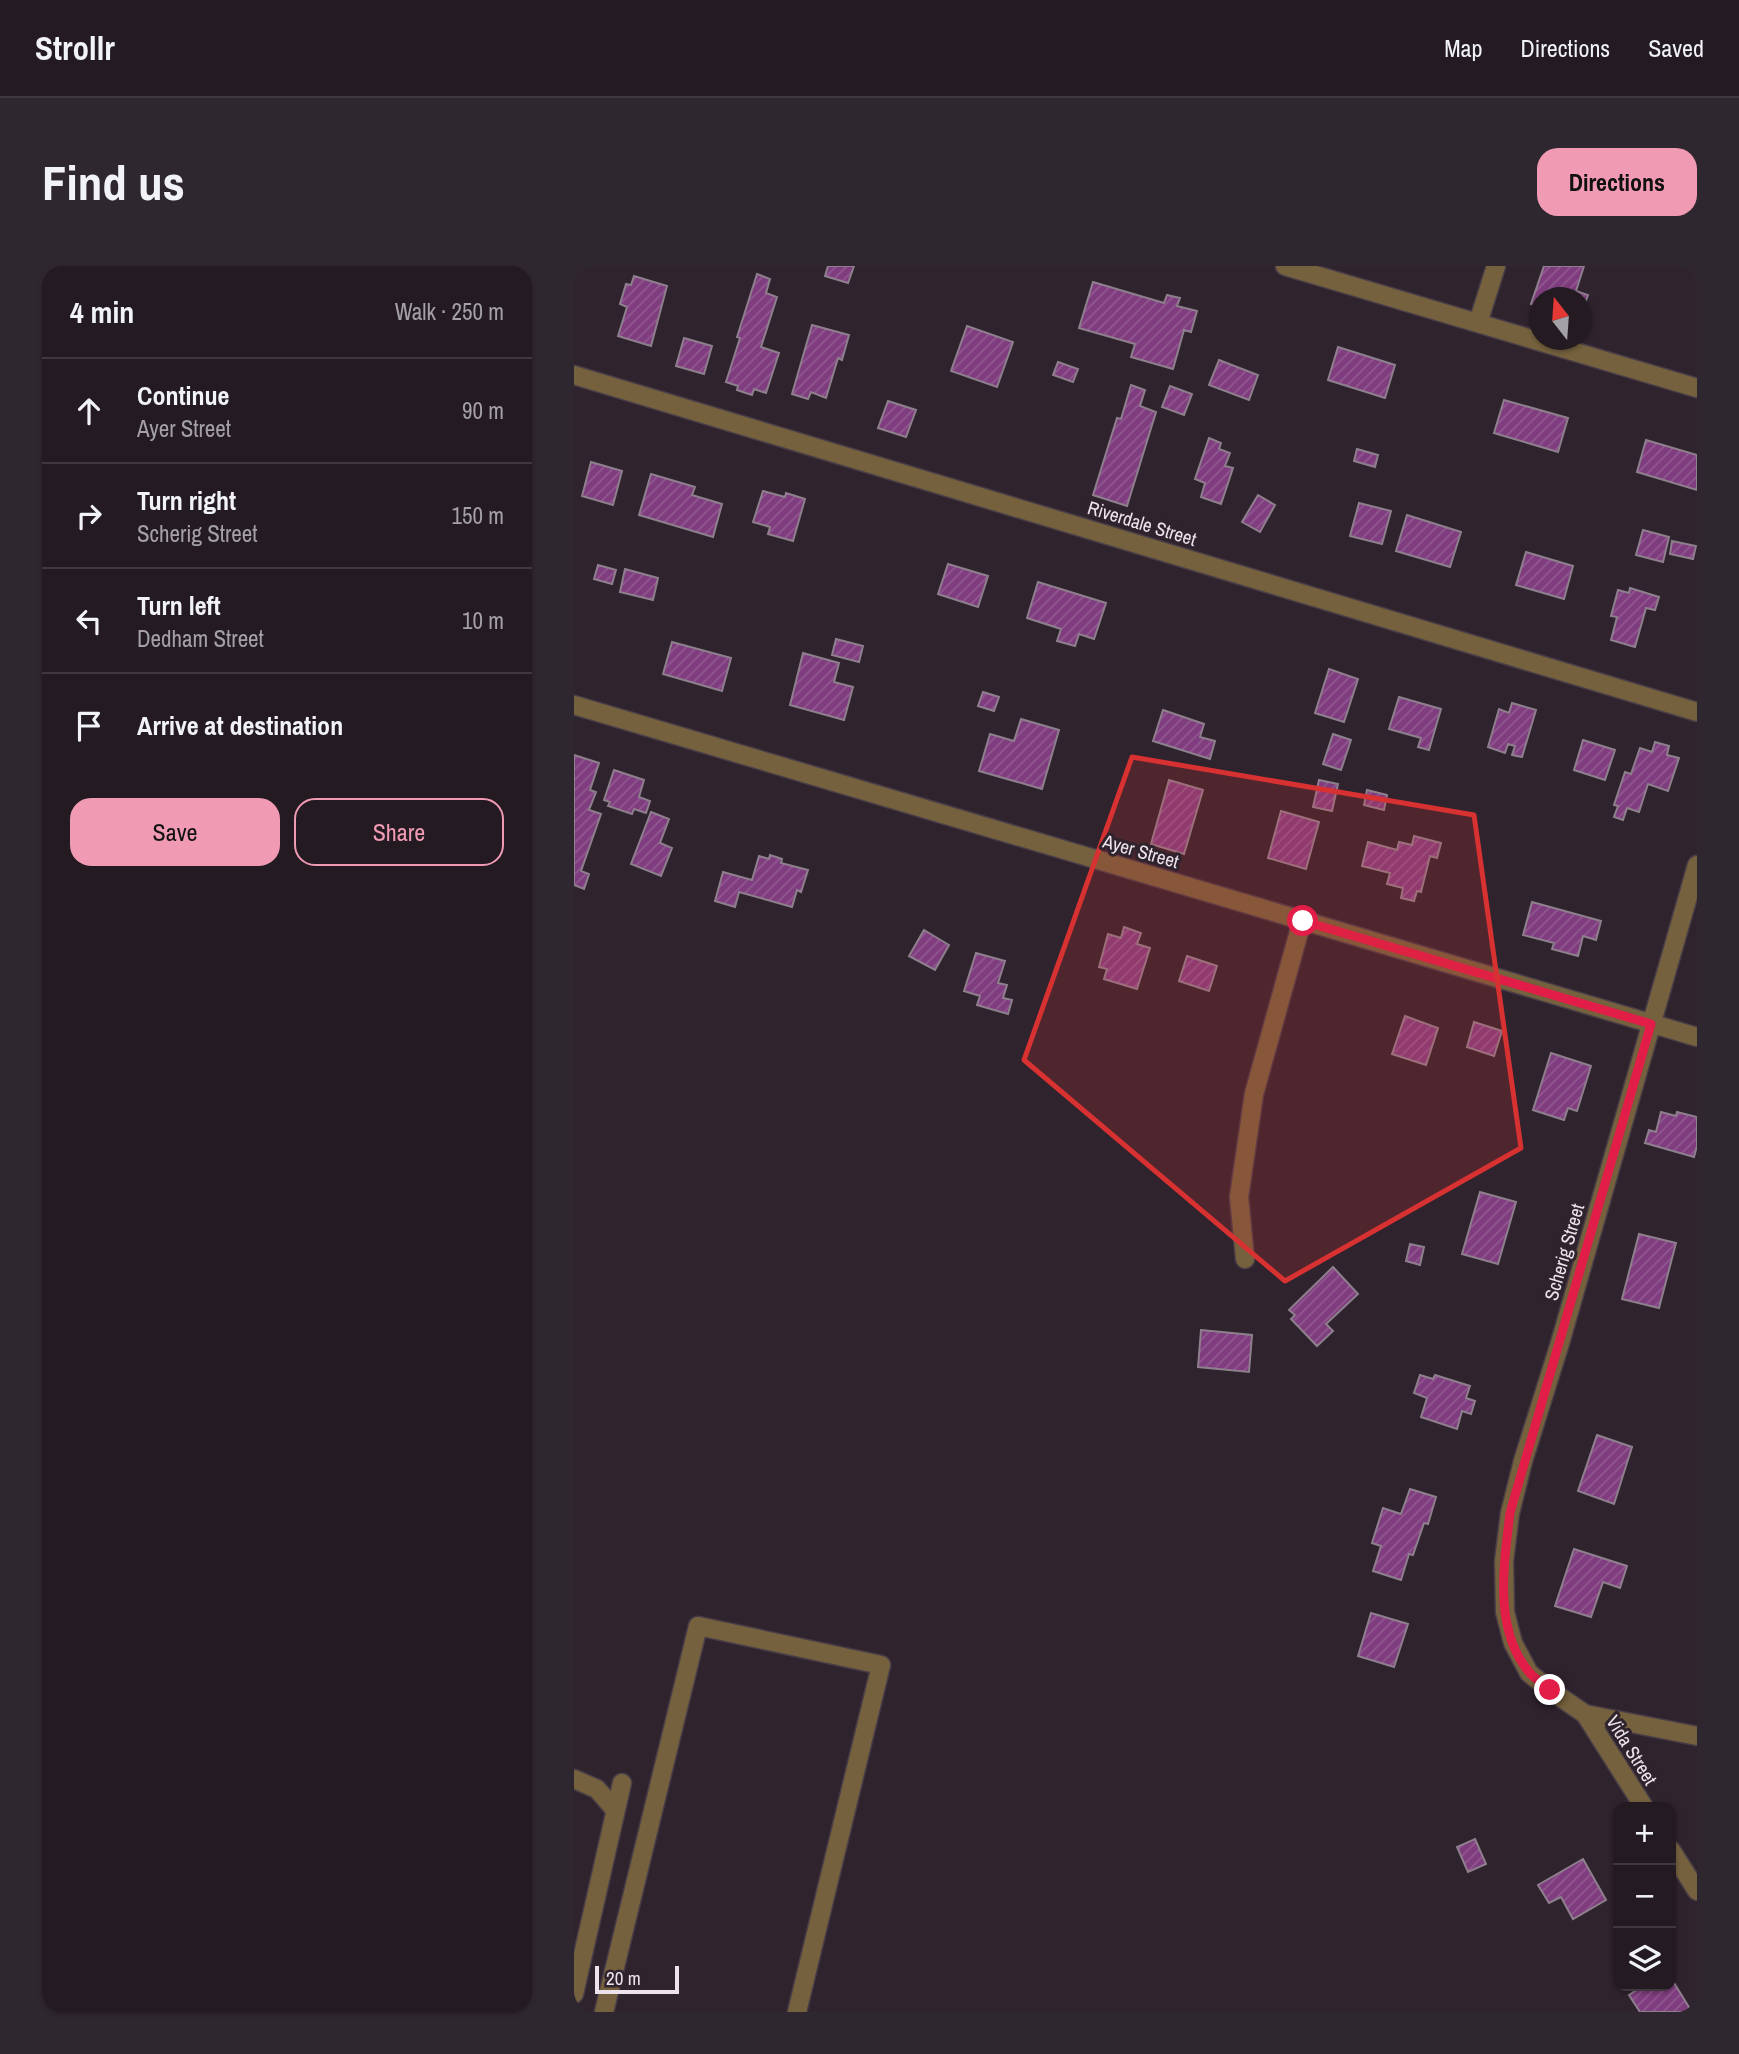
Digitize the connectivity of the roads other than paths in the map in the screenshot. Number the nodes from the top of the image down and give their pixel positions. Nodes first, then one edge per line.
1 (1284, 266) edge
2 (1496, 266) edge
3 (1478, 323) junction
4 (574, 375) edge
5 (1697, 388) edge
6 (574, 705) edge
7 (1697, 712) edge
8 (1697, 865) edge
9 (1303, 921) junction
10 (1651, 1024) junction
11 (1697, 1037) edge
12 (1245, 1259) dead end
13 (1585, 1714) junction
14 (1697, 1736) edge
15 (574, 1779) edge
16 (622, 1783) dead end
17 (1641, 1802) edge
18 (615, 1810) junction
19 (1676, 1858) edge
20 (1697, 1891) edge
21 (574, 1994) edge
22 (604, 2012) edge
23 (797, 2012) edge

1 - 3 street
2 - 3 street
3 - 5 street
4 - 7 street, Riverdale Street
6 - 9 street, Ayer Street
8 - 10 street, Scherig Street
9 - 10 street, Ayer Street
9 - 12 street
10 - 11 street, Ayer Street
10 - 13 street, Scherig Street
13 - 14 street
13 - 17 street, Vida Street
15 - 18 street
16 - 18 street
18 - 21 street
19 - 20 street
22 - 23 street

